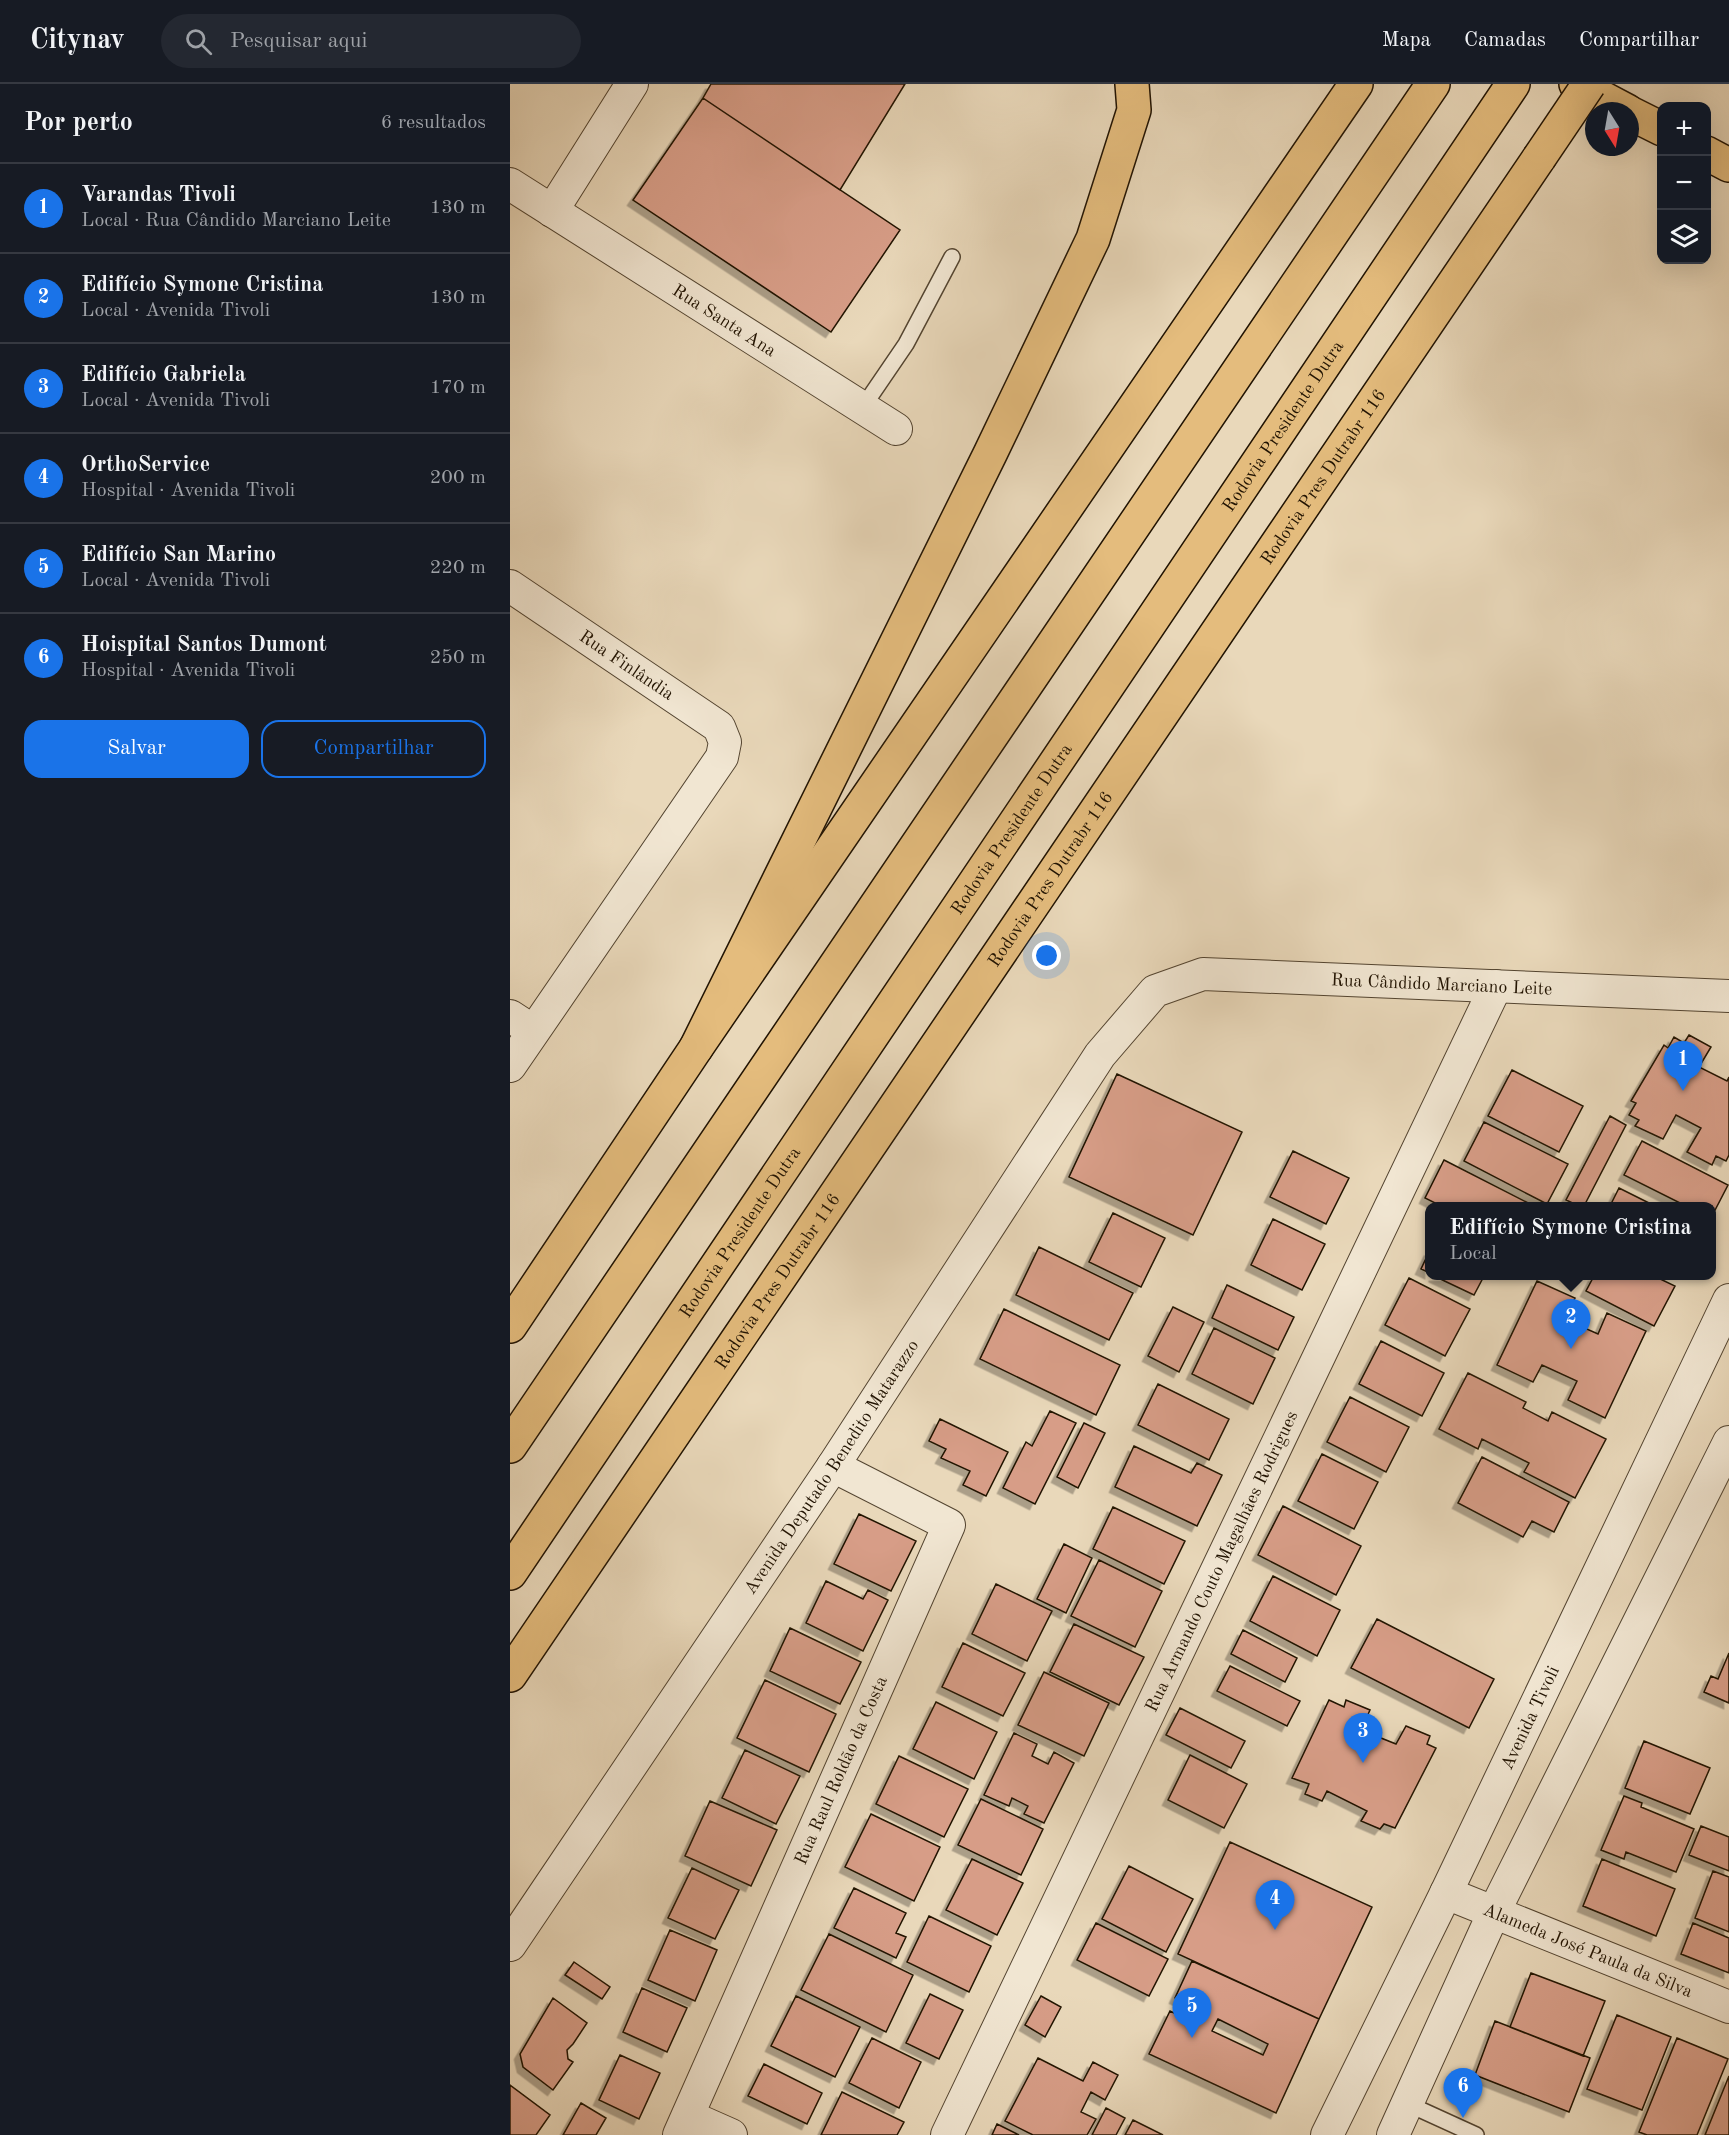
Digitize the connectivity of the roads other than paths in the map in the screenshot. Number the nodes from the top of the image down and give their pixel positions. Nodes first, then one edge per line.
1 (632, 84) edge
2 (1132, 84) edge
3 (1356, 84) edge
4 (1513, 84) edge
5 (1576, 84) edge
6 (1589, 84) edge
7 (1431, 86) edge
8 (1609, 102) edge
9 (1639, 118) edge
10 (1657, 126) edge
11 (1711, 155) edge
12 (1729, 165) edge
13 (510, 184) edge
14 (552, 211) junction
15 (952, 257) dead end
16 (863, 407) junction
17 (896, 429) dead end
18 (510, 586) edge
19 (1496, 986) junction
20 (1155, 991) joint
21 (1729, 996) edge
22 (522, 1024) edge
23 (696, 1048) junction
24 (510, 1066) edge
25 (1729, 1300) edge
26 (510, 1326) edge
27 (1729, 1442) edge
28 (510, 1446) edge
29 (833, 1466) junction
30 (510, 1573) edge
31 (510, 1675) edge
32 (1446, 1893) junction
33 (1494, 1912) junction
34 (510, 1945) edge
35 (1729, 2007) edge
36 (1408, 2104) junction
37 (683, 2125) edge
38 (731, 2135) edge
39 (947, 2135) edge
40 (1327, 2135) edge
41 (1393, 2135) edge
42 (1476, 2135) edge

1 - 14 street
2 - 23 main road
3 - 23 main road
4 - 30 main road, Rodovia Presidente Dutra
5 - 8 main road
6 - 31 main road, Rodovia Pres Dutrabr 116, bridge
7 - 28 main road
9 - 10 main road
11 - 12 main road
13 - 14 street, Rua Santa Ana
14 - 16 street, Rua Santa Ana
15 - 16 lane
16 - 17 street, Rua Santa Ana
18 - 22 street, Rua Finlândia
19 - 20 street, Rua Cândido Marciano Leite
19 - 21 street, Rua Cândido Marciano Leite
19 - 39 street, Rua Armando Couto Magalhães Rodrigues
20 - 29 street, Avenida Deputado Benedito Matarazzo
22 - 24 street
23 - 26 main road
25 - 32 street, Avenida Tivoli
27 - 33 street
29 - 34 street, Avenida Deputado Benedito Matarazzo
29 - 37 street, Rua Raul Roldão da Costa
32 - 33 street, Alameda José Paula da Silva
32 - 40 street, Avenida Tivoli
33 - 35 street, Alameda José Paula da Silva
33 - 36 street
36 - 41 street
36 - 42 lane
37 - 38 street

